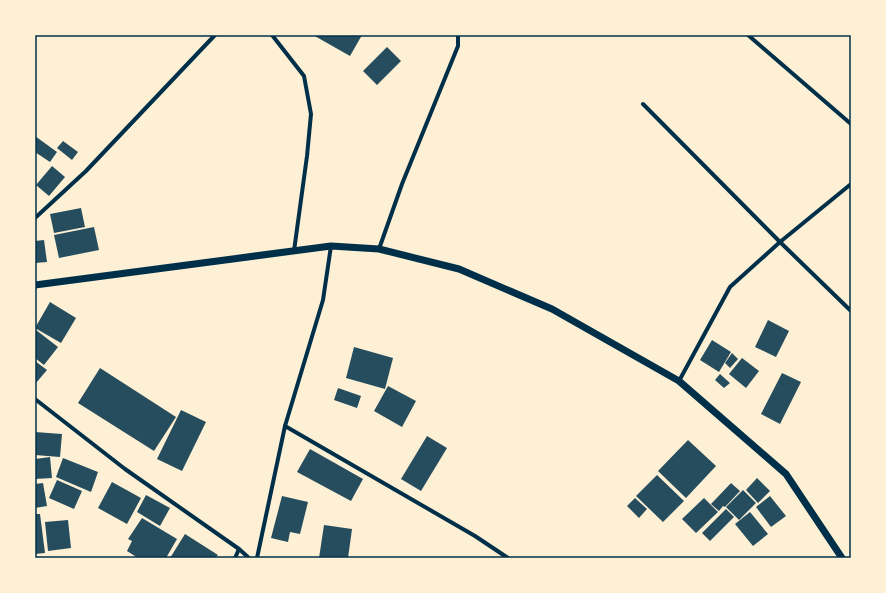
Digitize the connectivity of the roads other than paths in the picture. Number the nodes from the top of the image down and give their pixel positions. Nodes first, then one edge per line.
1 (215, 35) edge
2 (272, 35) edge
3 (458, 35) edge
4 (748, 35) edge
5 (643, 104) dead end
6 (851, 124) edge
7 (851, 184) edge
8 (35, 218) edge
9 (780, 242) junction
10 (331, 246) junction
11 (379, 249) junction
12 (294, 251) junction
13 (35, 285) edge
14 (851, 311) edge
15 (679, 381) junction
16 (35, 399) edge
17 (285, 426) junction
18 (238, 549) junction
19 (235, 558) edge
20 (249, 558) edge
21 (257, 558) edge
22 (508, 558) edge
23 (842, 558) edge

1 - 8 street
2 - 12 street
3 - 11 street
4 - 6 street
5 - 9 street
7 - 9 street
9 - 14 street
9 - 15 street
10 - 11 street
10 - 12 street
10 - 17 street
11 - 15 street
12 - 13 street
15 - 23 street
16 - 18 street
17 - 21 street
17 - 22 street
18 - 19 street
18 - 20 street

